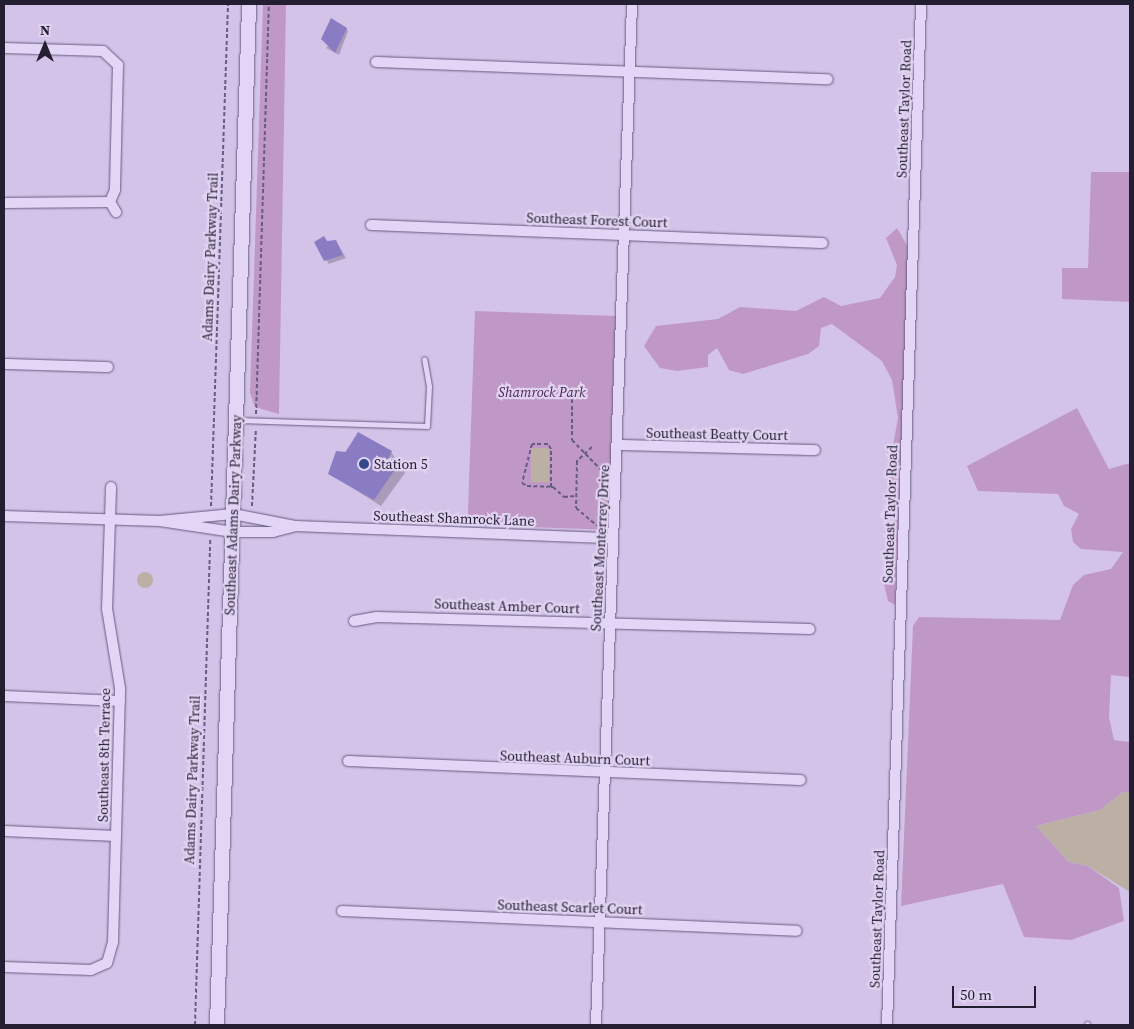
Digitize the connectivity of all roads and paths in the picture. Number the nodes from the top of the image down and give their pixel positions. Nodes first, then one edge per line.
1 (228, 4) edge
2 (249, 4) edge
3 (269, 4) edge
4 (632, 4) edge
5 (921, 4) edge
6 (4, 48) edge
7 (376, 62) dead end
8 (629, 72) junction
9 (828, 79) dead end
10 (110, 202) junction
11 (4, 203) edge
12 (116, 212) dead end
13 (371, 225) dead end
14 (623, 235) junction
15 (823, 243) dead end
16 (424, 359) dead end
17 (4, 364) edge
18 (108, 367) dead end
19 (585, 387) dead end
20 (236, 420) junction
21 (256, 421) junction
22 (618, 445) junction
23 (592, 447) dead end
24 (815, 450) dead end
25 (585, 454) junction
26 (111, 487) dead end
27 (551, 487) junction
28 (576, 496) junction
29 (252, 508) dead end
30 (211, 511) dead end
31 (233, 514) junction
32 (4, 516) edge
33 (110, 519) junction
34 (160, 521) junction
35 (294, 526) junction
36 (232, 532) junction
37 (210, 535) dead end
38 (612, 538) junction
39 (354, 622) dead end
40 (609, 623) junction
41 (810, 629) dead end
42 (4, 696) edge
43 (120, 701) junction
44 (348, 761) dead end
45 (604, 772) junction
46 (802, 780) dead end
47 (4, 831) edge
48 (116, 836) junction
49 (342, 911) dead end
50 (599, 921) junction
51 (797, 931) dead end
52 (4, 967) edge
53 (195, 1025) edge
54 (217, 1025) edge
55 (596, 1025) edge
56 (887, 1025) edge

1 - 30 path, Adams Dairy Parkway Trail
2 - 20 main road, Southeast Adams Dairy Parkway
3 - 21 path
4 - 8 street, Southeast Monterrey Drive
5 - 56 street, Southeast Taylor Road
6 - 10 street
7 - 8 street
8 - 9 street
8 - 14 street, Southeast Monterrey Drive
10 - 11 street
10 - 12 street
13 - 14 street, Southeast Forest Court
14 - 15 street, Southeast Forest Court
14 - 22 street, Southeast Monterrey Drive
16 - 21 lane
17 - 18 street
19 - 25 path
20 - 21 lane
20 - 31 main road, Southeast Adams Dairy Parkway
21 - 29 path
22 - 24 street, Southeast Beatty Court
22 - 38 street, Southeast Monterrey Drive
23 - 25 path
25 - 28 path
25 - 28 path
26 - 33 street, Southeast 8th Terrace
27 - 27 path
27 - 28 path
31 - 34 street, Southeast Shamrock Lane
31 - 35 street, Southeast Shamrock Lane
31 - 36 main road, Southeast Adams Dairy Parkway
32 - 33 street, Southeast Shamrock Lane
33 - 34 street, Southeast Shamrock Lane
33 - 43 street, Southeast 8th Terrace
34 - 36 street, Southeast Shamrock Lane
35 - 36 street, Southeast Shamrock Lane
35 - 38 street, Southeast Shamrock Lane
36 - 54 main road, Southeast Adams Dairy Parkway
37 - 53 path, Adams Dairy Parkway Trail
38 - 40 street, Southeast Monterrey Drive
39 - 40 street, Southeast Amber Court
40 - 41 street, Southeast Amber Court
40 - 45 street, Southeast Monterrey Drive
42 - 43 street
43 - 48 street, Southeast 8th Terrace
44 - 45 street, Southeast Auburn Court
45 - 46 street, Southeast Auburn Court
45 - 50 street, Southeast Monterrey Drive
47 - 48 street
48 - 52 street, Southeast 8th Terrace
49 - 50 street, Southeast Scarlet Court
50 - 51 street, Southeast Scarlet Court
50 - 55 street, Southeast Monterrey Drive

